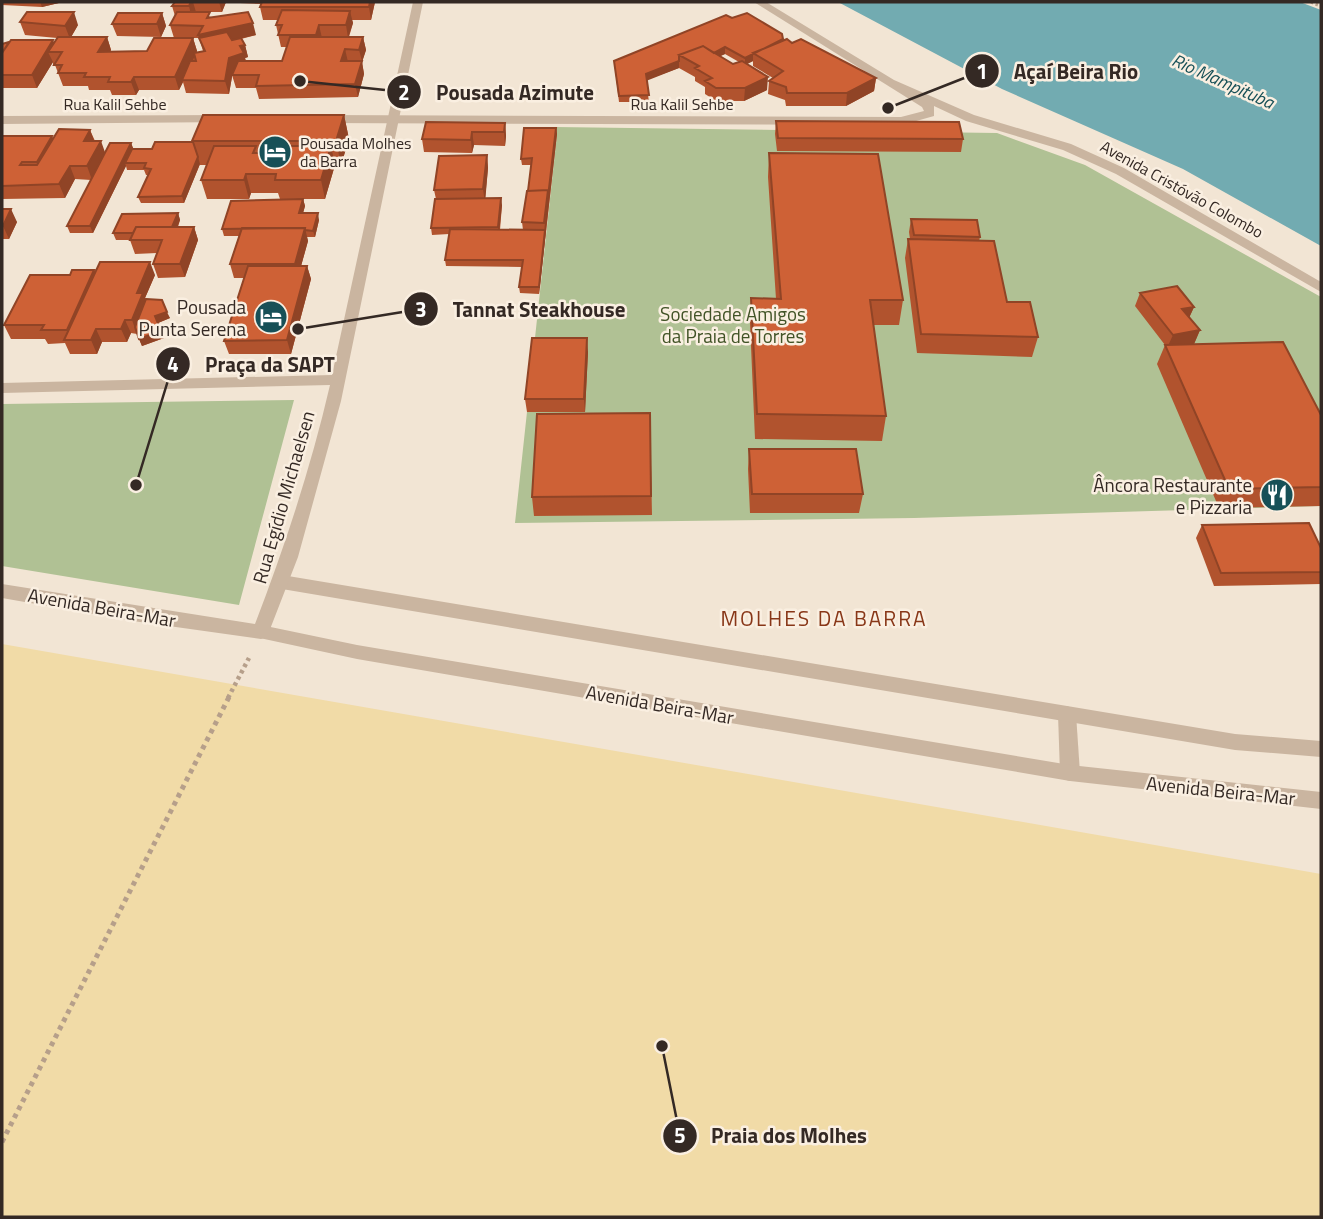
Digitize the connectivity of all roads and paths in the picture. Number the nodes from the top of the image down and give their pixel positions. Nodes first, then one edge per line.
1 (418, 2) edge
2 (759, 2) edge
3 (1311, 2) edge
4 (1321, 6) edge
5 (890, 82) junction
6 (390, 118) junction
7 (237, 119) edge
8 (306, 119) edge
9 (2, 120) edge
10 (1321, 288) edge
11 (338, 380) junction
12 (2, 388) edge
13 (282, 582) junction
14 (2, 591) edge
15 (261, 632) junction
16 (1067, 714) junction
17 (1321, 749) edge
18 (1070, 773) junction
19 (1321, 801) edge
20 (2, 1142) edge

1 - 6 street, Rua Egídio Michaelsen
2 - 5 street, Avenida Cristóvão Colombo
3 - 4 path
5 - 6 street, Rua Kalil Sehbe
5 - 10 street, Avenida Cristóvão Colombo
6 - 8 street, Rua Kalil Sehbe
6 - 11 street, Rua Egídio Michaelsen
7 - 9 street, Rua Kalil Sehbe
11 - 12 street
11 - 13 street, Rua Egídio Michaelsen
13 - 15 street, Rua Egídio Michaelsen
13 - 16 street
14 - 15 street, Avenida Beira-Mar
15 - 18 street, Avenida Beira-Mar
15 - 20 path
16 - 17 street
16 - 18 street
18 - 19 street, Avenida Beira-Mar

